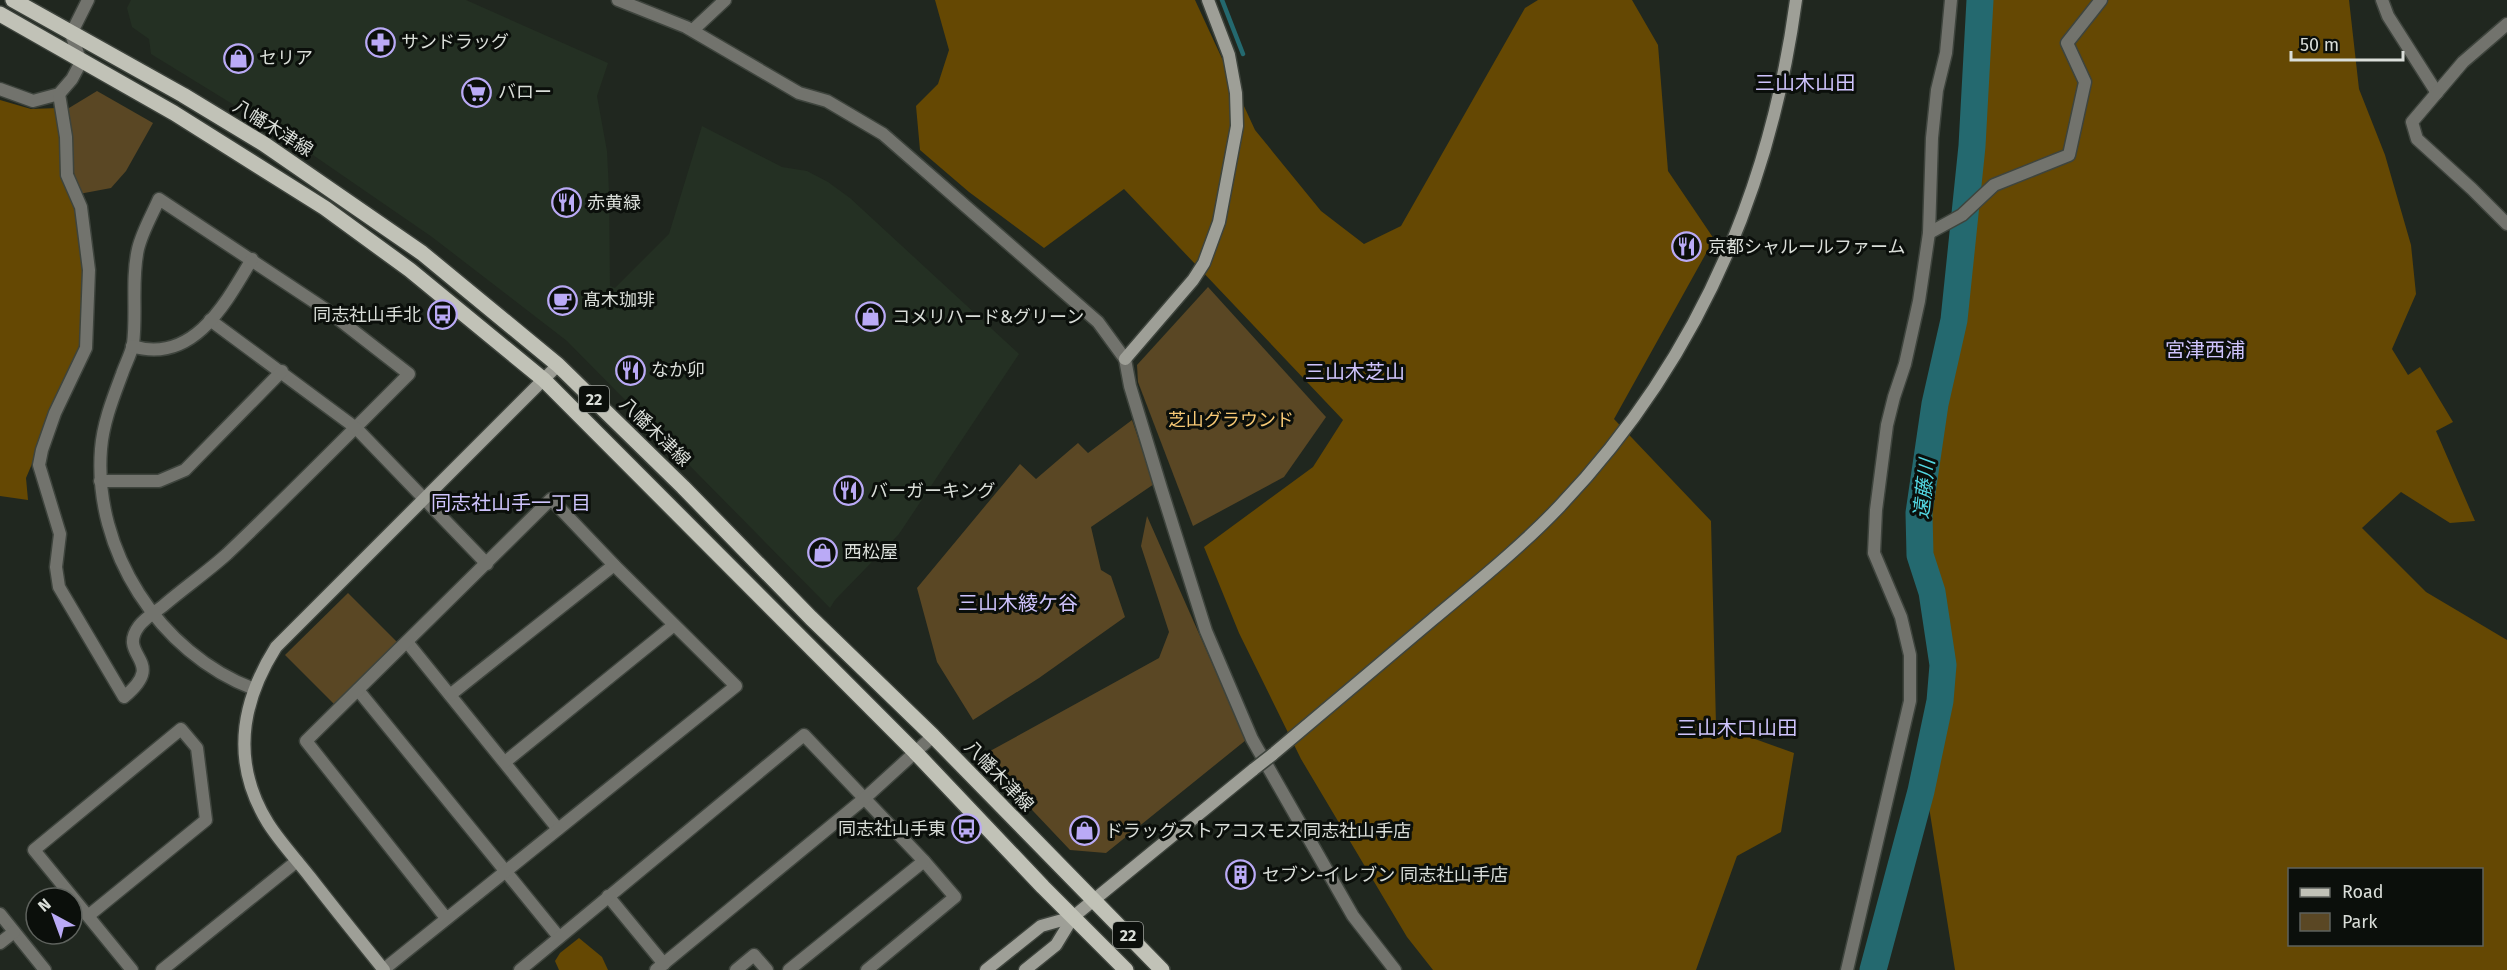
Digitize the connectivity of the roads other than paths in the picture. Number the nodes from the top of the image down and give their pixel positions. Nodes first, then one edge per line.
1 (13, 0) edge
2 (88, 0) edge
3 (618, 0) edge
4 (725, 0) edge
5 (1208, 0) edge
6 (1796, 0) edge
7 (1951, 0) edge
8 (2101, 0) edge
9 (2382, 0) edge
10 (0, 14) edge
11 (2507, 24) edge
12 (693, 30) junction
13 (71, 34) junction
14 (81, 62) junction
15 (0, 89) edge
16 (2437, 93) junction
17 (59, 94) junction
18 (2507, 224) edge
19 (1929, 232) junction
20 (252, 259) junction
21 (210, 321) junction
22 (132, 346) junction
23 (1125, 360) junction
24 (558, 366) junction
25 (282, 371) junction
26 (544, 380) junction
27 (356, 428) junction
28 (100, 481) junction
29 (424, 499) junction
30 (487, 564) junction
31 (614, 565) junction
32 (153, 614) junction
33 (674, 625) junction
34 (407, 642) junction
35 (254, 689) junction
36 (358, 690) junction
37 (450, 695) junction
38 (933, 736) junction
39 (915, 752) junction
40 (505, 762) junction
41 (865, 798) junction
42 (558, 829) junction
43 (297, 861) junction
44 (924, 861) junction
45 (506, 871) junction
46 (608, 896) junction
47 (1094, 899) junction
48 (0, 914) edge
49 (88, 916) junction
50 (1073, 917) junction
51 (446, 918) junction
52 (14, 932) junction
53 (559, 937) junction
54 (0, 943) edge
55 (660, 967) edge
56 (45, 970) edge
57 (132, 970) edge
58 (162, 970) edge
59 (384, 970) edge
60 (520, 970) edge
61 (736, 970) edge
62 (767, 970) edge
63 (789, 970) edge
64 (867, 970) edge
65 (986, 970) edge
66 (1024, 970) edge
67 (1126, 970) edge
68 (1162, 970) edge
69 (1395, 970) edge
70 (1847, 970) edge

1 - 13 main road, 八幡木津線 / 22
2 - 13 street
3 - 12 street
4 - 12 street
5 - 23 street
6 - 47 street, bridge
7 - 19 street
8 - 19 street
9 - 16 street
10 - 14 main road, 22
11 - 16 street
12 - 23 street
13 - 14 street
13 - 24 main road, 八幡木津線 / 22
14 - 17 street
14 - 26 main road, 22
15 - 17 street
16 - 18 street
17 - 32 street
19 - 70 street
20 - 21 street
20 - 22 street
20 - 27 street
21 - 22 street
21 - 25 street
22 - 28 street
23 - 69 street
24 - 26 street
24 - 38 main road, 八幡木津線 / 22
25 - 27 street
25 - 28 street
26 - 29 street
26 - 39 main road, 22
27 - 29 street
27 - 32 street
28 - 32 street
29 - 30 street
29 - 35 street
30 - 31 street
30 - 34 street
31 - 33 street
31 - 37 street
32 - 35 street
33 - 40 street
33 - 42 street
34 - 36 street
34 - 37 street
35 - 43 street
36 - 45 street
36 - 51 street
37 - 40 street
38 - 39 street
38 - 47 main road, 八幡木津線 / 22
39 - 41 street
39 - 50 main road, 22
40 - 42 street
41 - 44 street
41 - 46 street
41 - 55 street
42 - 45 street
43 - 58 street
43 - 59 street
44 - 63 street
44 - 64 street
45 - 51 street
45 - 53 street
46 - 53 street
46 - 55 street
47 - 50 street
47 - 68 main road, 八幡木津線 / 22
48 - 52 street
49 - 49 street
49 - 57 street
50 - 65 street
50 - 66 street
50 - 67 main road, 22
51 - 59 street
52 - 54 street
52 - 56 street
53 - 60 street
61 - 62 street

